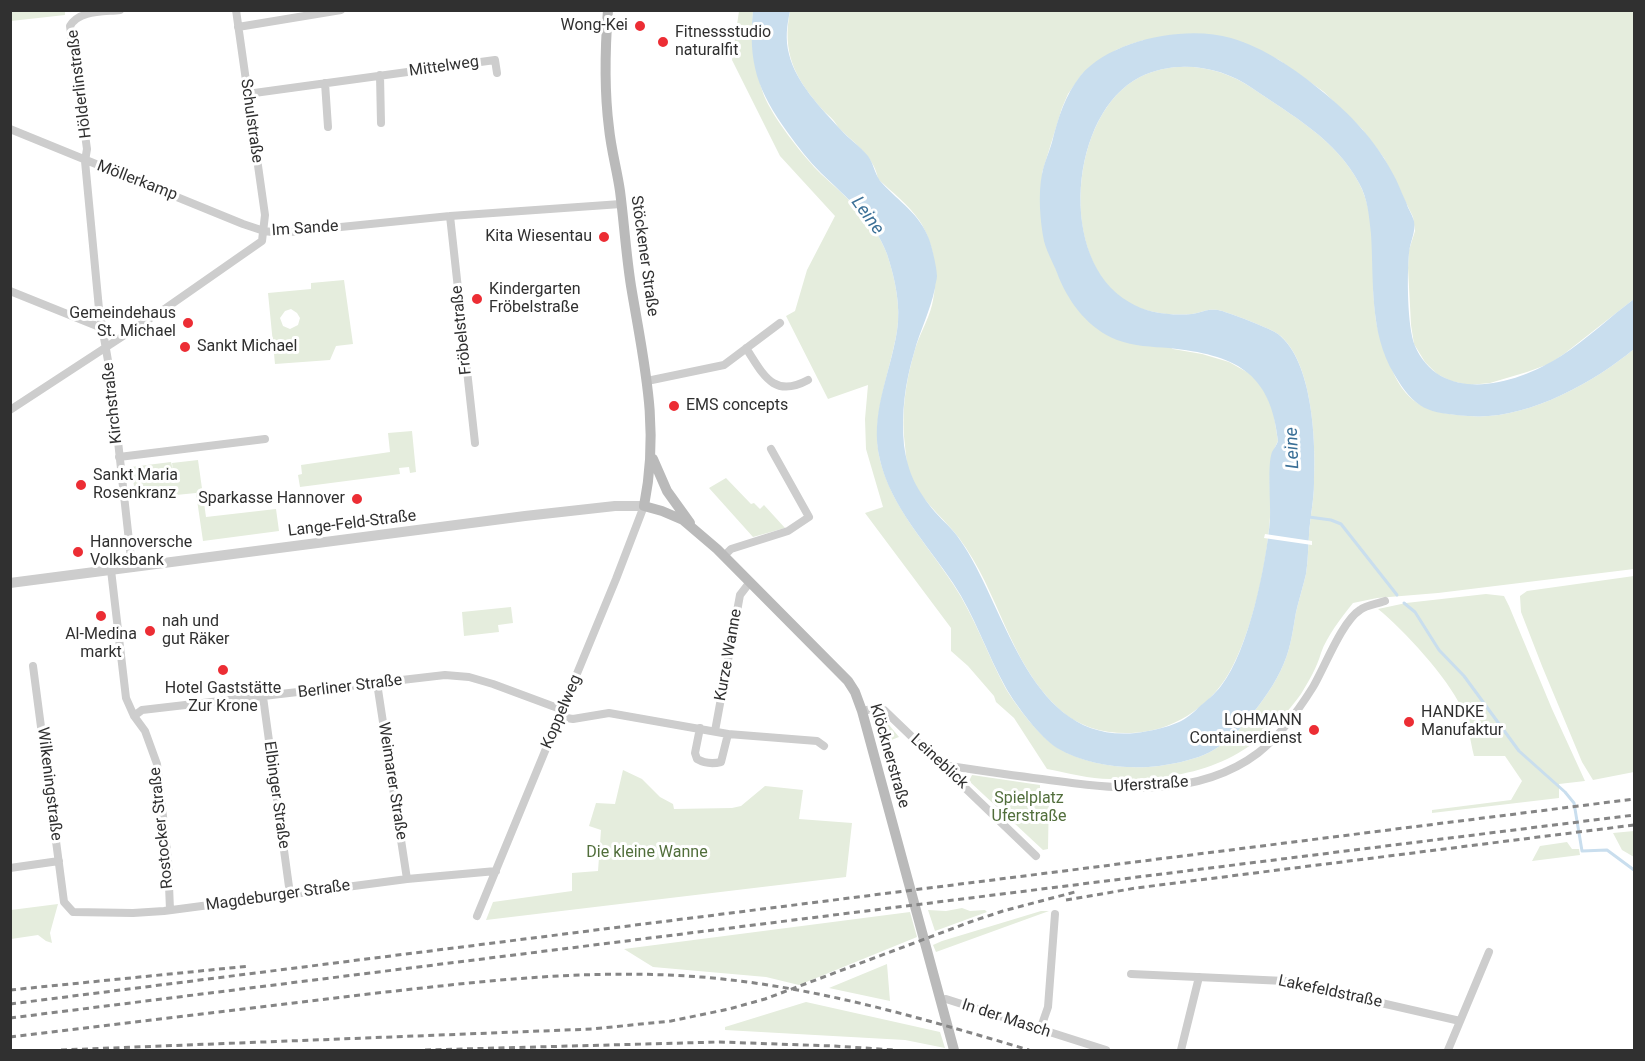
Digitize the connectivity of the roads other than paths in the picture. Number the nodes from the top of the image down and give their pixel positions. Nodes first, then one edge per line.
1 (120, 10) edge
2 (236, 10) edge
3 (341, 10) edge
4 (608, 10) edge
5 (238, 27) junction
6 (496, 73) dead end
7 (380, 75) junction
8 (325, 83) junction
9 (247, 94) junction
10 (381, 123) dead end
11 (328, 127) dead end
12 (10, 129) edge
13 (85, 161) junction
14 (621, 204) junction
15 (450, 216) junction
16 (264, 231) junction
17 (10, 291) edge
18 (780, 323) dead end
19 (102, 328) junction
20 (106, 346) junction
21 (746, 348) junction
22 (808, 380) dead end
23 (647, 381) junction
24 (10, 410) edge
25 (265, 439) dead end
26 (475, 443) dead end
27 (771, 449) dead end
28 (651, 455) junction
29 (119, 457) junction
30 (644, 506) junction
31 (693, 528) junction
32 (724, 556) junction
33 (132, 568) junction
34 (111, 570) junction
35 (750, 582) junction
36 (10, 583) edge
37 (1385, 601) dead end
38 (33, 666) dead end
39 (377, 683) junction
40 (263, 697) junction
41 (862, 711) junction
42 (561, 713) junction
43 (134, 716) junction
44 (700, 728) junction
45 (715, 731) junction
46 (728, 734) junction
47 (824, 746) dead end
48 (943, 765) junction
49 (1036, 856) dead end
50 (59, 861) junction
51 (10, 868) edge
52 (496, 871) junction
53 (407, 879) junction
54 (290, 894) junction
55 (64, 902) joint
56 (170, 910) junction
57 (1055, 914) dead end
58 (477, 916) dead end
59 (1489, 952) dead end
60 (1131, 974) dead end
61 (1199, 976) junction
62 (940, 1000) junction
63 (1460, 1021) junction
64 (1040, 1030) junction
65 (954, 1050) edge
66 (1106, 1050) edge
67 (1181, 1050) edge
68 (1448, 1050) edge

1 - 13 street, Hölderlinstraße
2 - 5 street, Schulstraße
3 - 5 street
4 - 14 main road, Stöckener Straße
5 - 9 street, Schulstraße
6 - 7 street, Mittelweg
7 - 8 street, Mittelweg
7 - 10 street
8 - 9 street, Mittelweg
8 - 11 street
9 - 16 street, Schulstraße
12 - 13 street, Möllerkamp
13 - 16 street, Möllerkamp
13 - 19 street, Kirchstraße
14 - 15 street, Im Sande
14 - 23 main road, Stöckener Straße
15 - 16 street, Im Sande
15 - 26 street, Fröbelstraße
16 - 20 street, Im Sande
17 - 19 street
18 - 21 street
19 - 20 street, Kirchstraße
20 - 24 street, Im Sande
20 - 29 street, Kirchstraße
21 - 22 street
21 - 23 street
23 - 28 main road, Stöckener Straße
25 - 29 street
27 - 32 street
28 - 30 main road, Stöckener Straße
28 - 31 main road
29 - 33 street, Kirchstraße
30 - 31 main road, Lange-Feld-Straße
30 - 33 street, Lange-Feld-Straße
30 - 42 street, Koppelweg
31 - 32 main road, Klöcknerstraße
32 - 35 main road, Klöcknerstraße
33 - 34 street, Lange-Feld-Straße
34 - 36 street, Lange-Feld-Straße
34 - 43 street, Rostocker Straße
35 - 41 main road, Klöcknerstraße
35 - 45 street, Kurze Wanne
37 - 48 street, Uferstraße
38 - 50 street, Wilkeningstraße
39 - 40 street, Berliner Straße
39 - 42 street, Berliner Straße
39 - 53 street, Weimarer Straße
40 - 43 street, Berliner Straße
40 - 54 street, Elbinger Straße
41 - 48 street, Leineblick
41 - 62 main road, Klöcknerstraße
42 - 44 street
42 - 52 street, Koppelweg
43 - 56 street, Rostocker Straße
44 - 45 street
44 - 46 street
45 - 46 street
46 - 47 street
48 - 49 street, Leineblick
50 - 51 street
50 - 55 street, Wilkeningstraße
52 - 53 street, Magdeburger Straße
52 - 58 street, Koppelweg
53 - 54 street, Magdeburger Straße
54 - 56 street, Magdeburger Straße
55 - 56 street, Magdeburger Straße
57 - 64 street
59 - 63 street
60 - 61 street, Lakefeldstraße
61 - 63 street, Lakefeldstraße
61 - 67 street
62 - 64 street, In der Masch
62 - 65 main road, Klöcknerstraße
63 - 68 street
64 - 66 street, In der Masch

